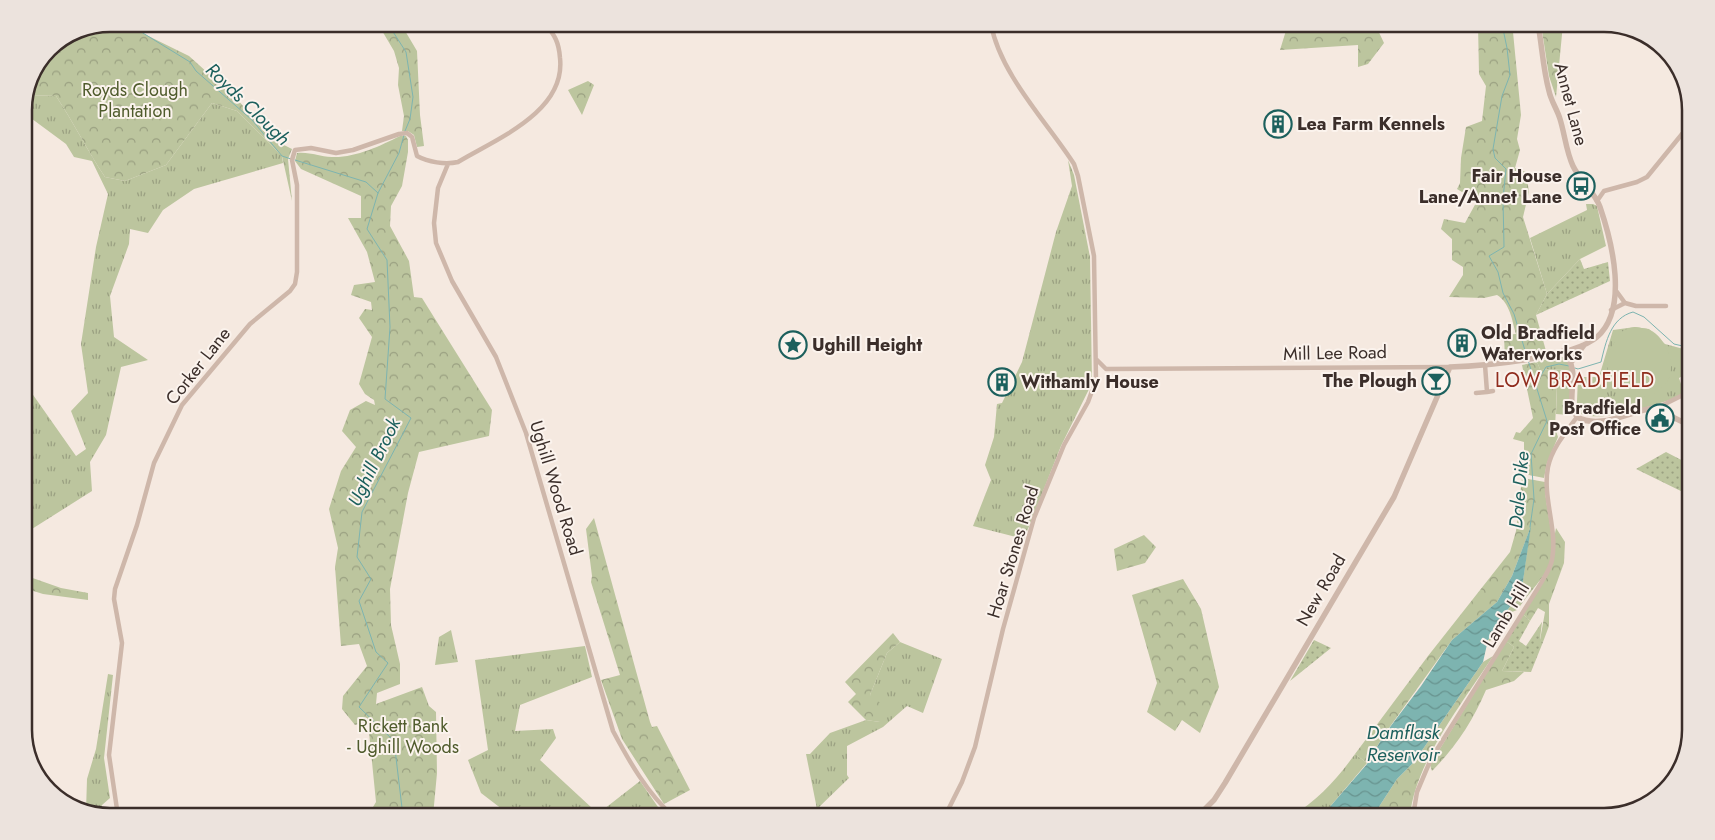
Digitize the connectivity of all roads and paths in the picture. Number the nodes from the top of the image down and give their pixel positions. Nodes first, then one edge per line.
1 (552, 32) edge
2 (992, 32) edge
3 (1539, 32) edge
4 (1682, 134) edge
5 (448, 164) junction
6 (1589, 188) junction
7 (1604, 190) junction
8 (1598, 201) junction
9 (1617, 292) junction
10 (1625, 303) junction
11 (1666, 306) dead end
12 (1611, 310) junction
13 (1585, 345) junction
14 (1563, 351) junction
15 (1097, 360) junction
16 (1572, 362) junction
17 (1485, 366) junction
18 (1450, 367) junction
19 (1106, 369) junction
20 (1097, 377) junction
21 (1476, 393) dead end
22 (1682, 395) edge
23 (1657, 408) junction
24 (1577, 417) junction
25 (1682, 421) edge
26 (117, 808) edge
27 (664, 808) edge
28 (949, 808) edge
29 (1205, 808) edge
30 (1414, 808) edge

1 - 5 street
2 - 15 street, Hoar Stones Road
3 - 6 street, Annet Lane
4 - 7 street
5 - 26 street, Corker Lane
5 - 27 street, Ughill Wood Road
6 - 7 street
6 - 8 street, Annet Lane
7 - 8 street
8 - 9 street
9 - 10 street
9 - 12 street
10 - 11 street
10 - 12 street
12 - 13 street
13 - 14 street, Mill Lee Road
13 - 16 street
14 - 16 street
14 - 17 street, Mill Lee Road
15 - 19 street
15 - 20 street, Hoar Stones Road
16 - 24 street
17 - 18 street, Mill Lee Road
17 - 21 street
18 - 19 street, Mill Lee Road
18 - 29 street, New Road
19 - 20 street
20 - 28 street, Hoar Stones Road
22 - 23 street
23 - 24 street
23 - 25 street
24 - 30 street, Lamb Hill

